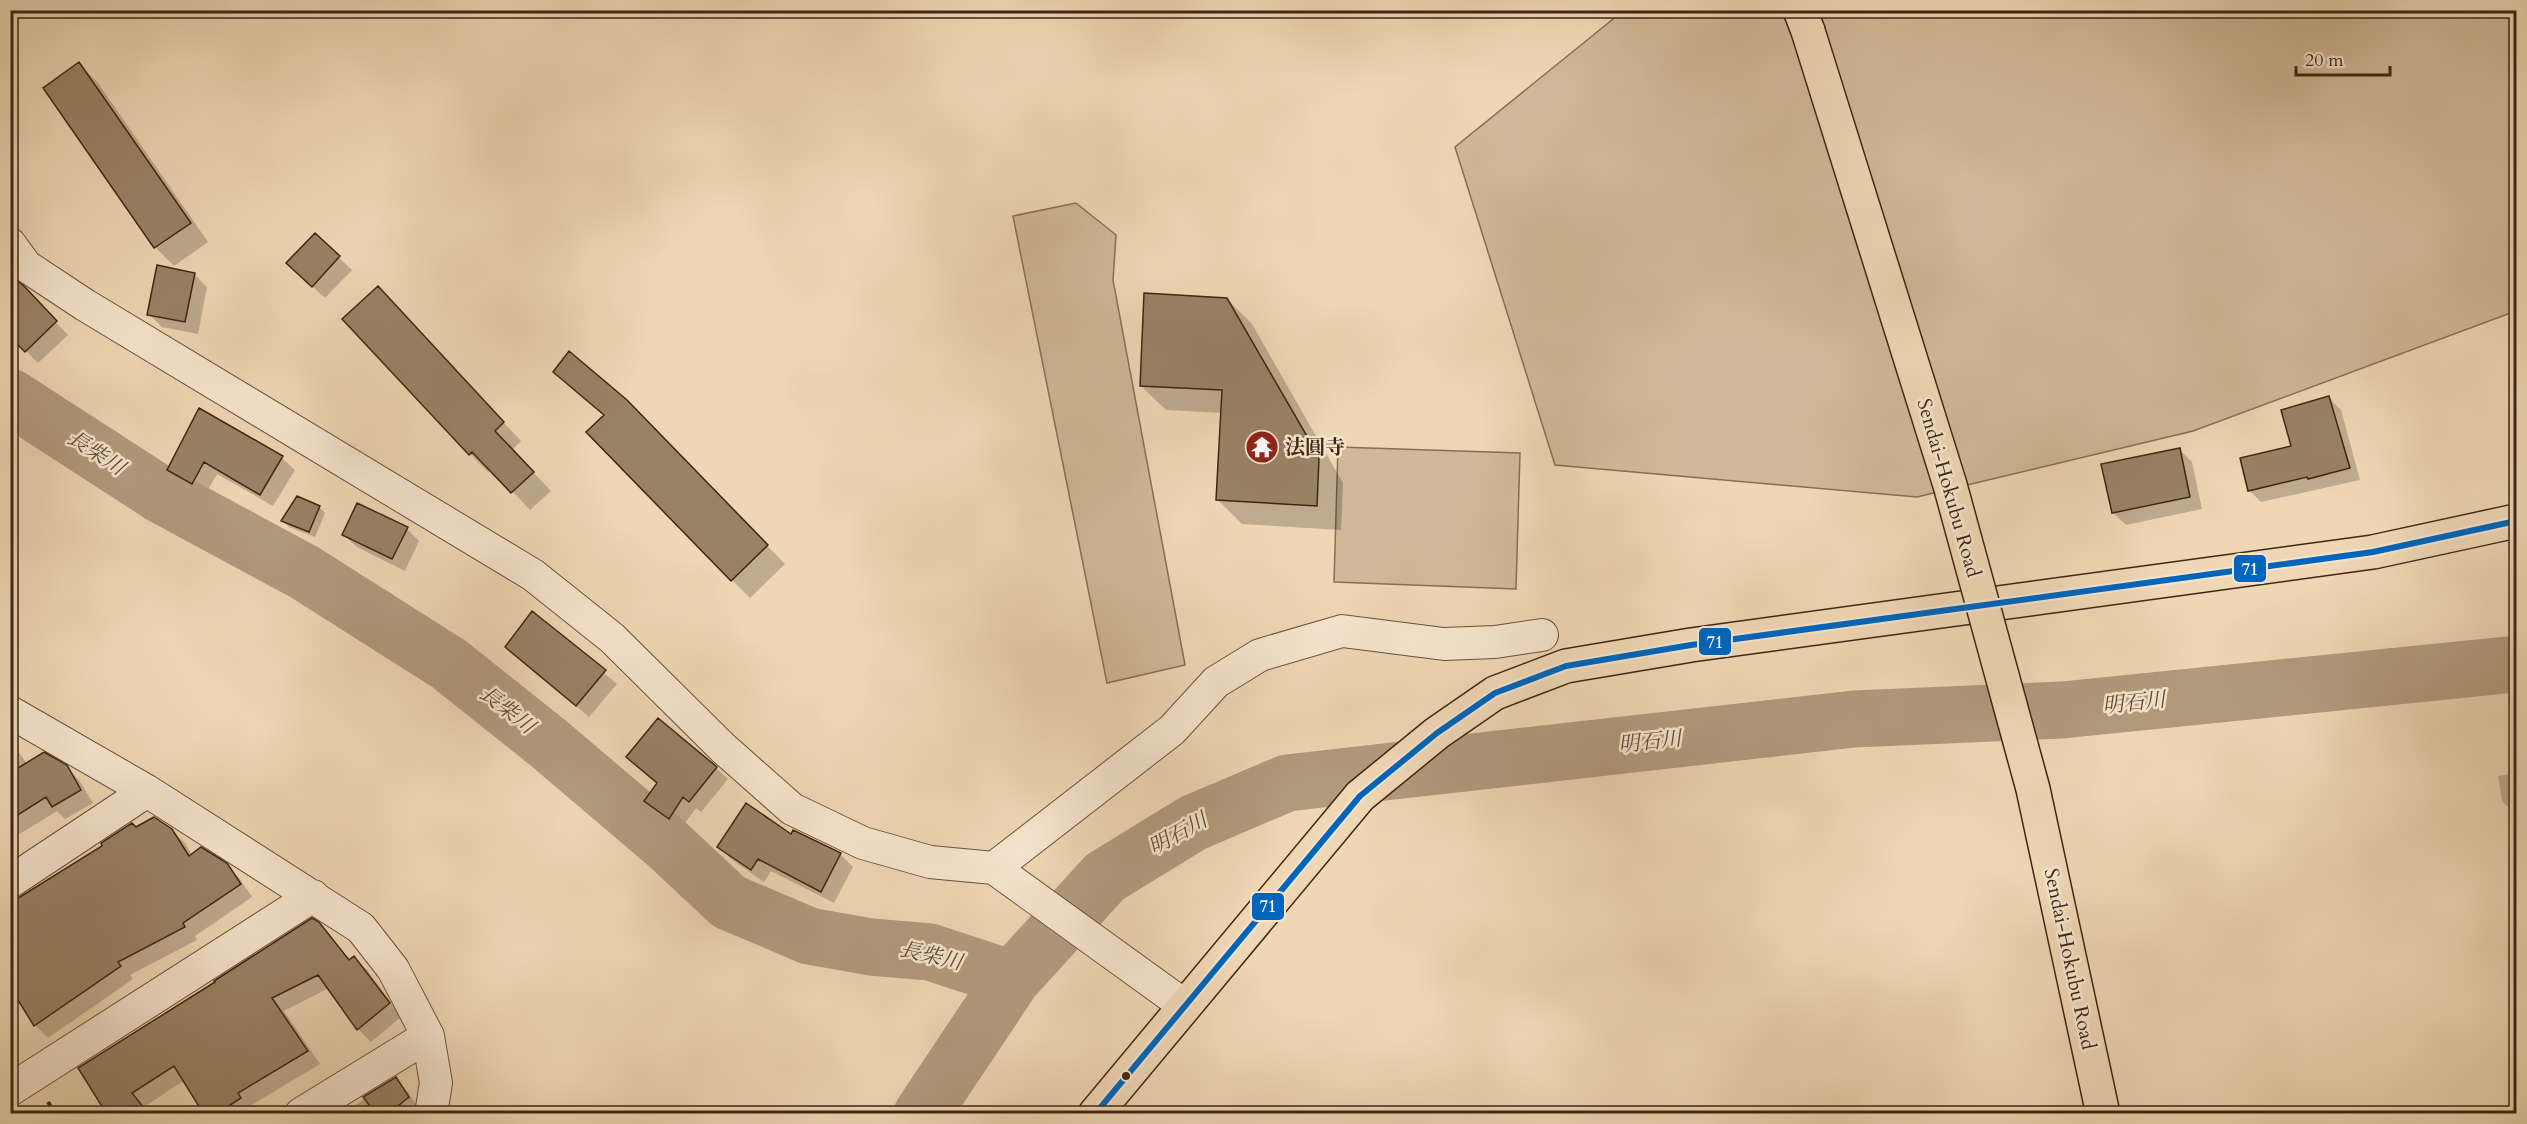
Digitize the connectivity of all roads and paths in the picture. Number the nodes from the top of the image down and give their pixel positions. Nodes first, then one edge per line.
1 (1804, 21) edge
2 (10, 244) edge
3 (2517, 521) edge
4 (1542, 635) dead end
5 (10, 712) edge
6 (147, 791) junction
7 (994, 868) junction
8 (10, 882) edge
9 (313, 896) junction
10 (1185, 1006) junction
11 (428, 1036) junction
12 (10, 1090) edge
13 (300, 1113) edge
14 (431, 1113) edge
15 (1095, 1113) edge
16 (2103, 1113) edge

1 - 16 main road, Sendai-Hokubu Road, bridge
2 - 7 street
3 - 10 main road
4 - 7 street
5 - 6 street
6 - 8 street
6 - 9 street
7 - 10 street
9 - 11 street
9 - 12 street
10 - 15 main road
11 - 13 street
11 - 14 street

